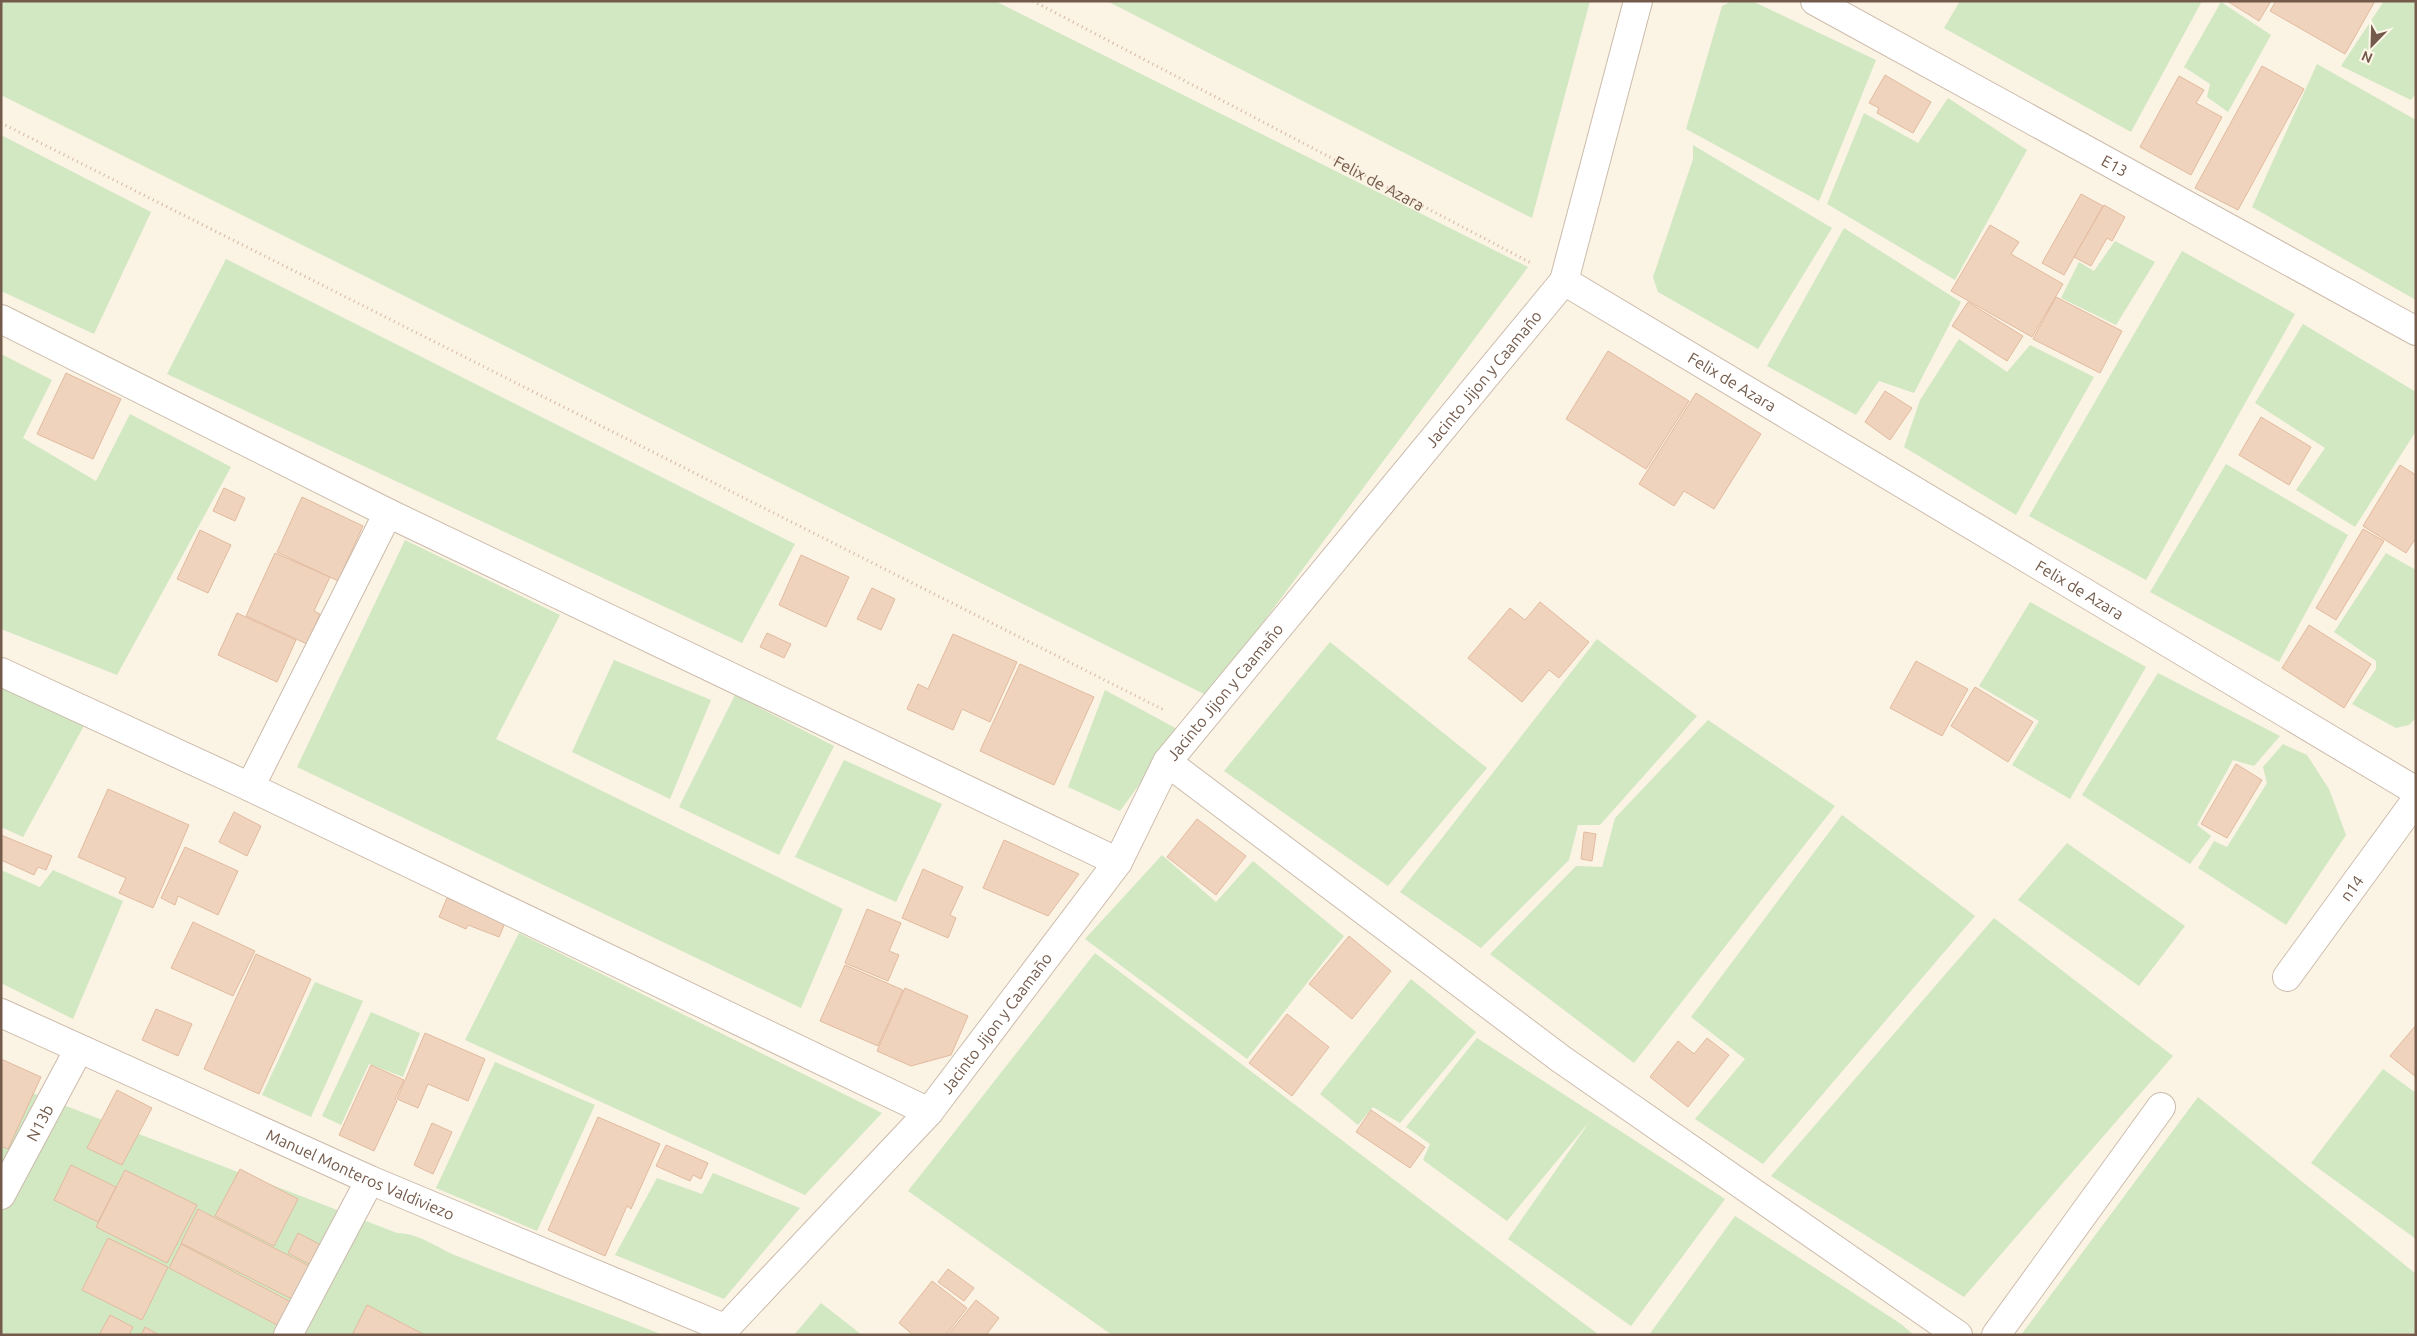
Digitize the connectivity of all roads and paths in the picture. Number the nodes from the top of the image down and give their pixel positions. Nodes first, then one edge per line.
1 (1033, 1) edge
2 (1638, 1) edge
3 (1815, 1) edge
4 (1, 123) edge
5 (1564, 280) junction
6 (1, 319) edge
7 (2416, 330) edge
8 (388, 513) junction
9 (1, 672) edge
10 (1196, 726) junction
11 (1168, 762) junction
12 (250, 787) junction
13 (2416, 791) edge
14 (2416, 800) edge
15 (1118, 862) junction
16 (2287, 977) dead end
17 (1, 1013) edge
18 (79, 1049) junction
19 (2161, 1106) dead end
20 (929, 1112) junction
21 (370, 1180) junction
22 (1, 1195) edge
23 (721, 1331) edge
24 (288, 1335) edge
25 (1958, 1335) edge
26 (1996, 1335) edge

1 - 5 path, Felix de Azara
2 - 5 street, Jacinto Jijon y Caamaño
3 - 7 street, E13
4 - 10 path
5 - 10 street, Jacinto Jijon y Caamaño
5 - 13 street, Felix de Azara
6 - 8 street
8 - 12 street
8 - 15 street
9 - 12 street
10 - 11 street, Jacinto Jijon y Caamaño
11 - 15 street, Jacinto Jijon y Caamaño
11 - 25 street
12 - 20 street
14 - 16 street, n14
15 - 20 street, Jacinto Jijon y Caamaño
17 - 18 street, Manuel Monteros Valdiviezo
18 - 21 street, Manuel Monteros Valdiviezo
18 - 22 street, N13b
19 - 26 street
20 - 23 street, Jacinto Jijon y Caamaño
21 - 23 street, Manuel Monteros Valdiviezo
21 - 24 street

